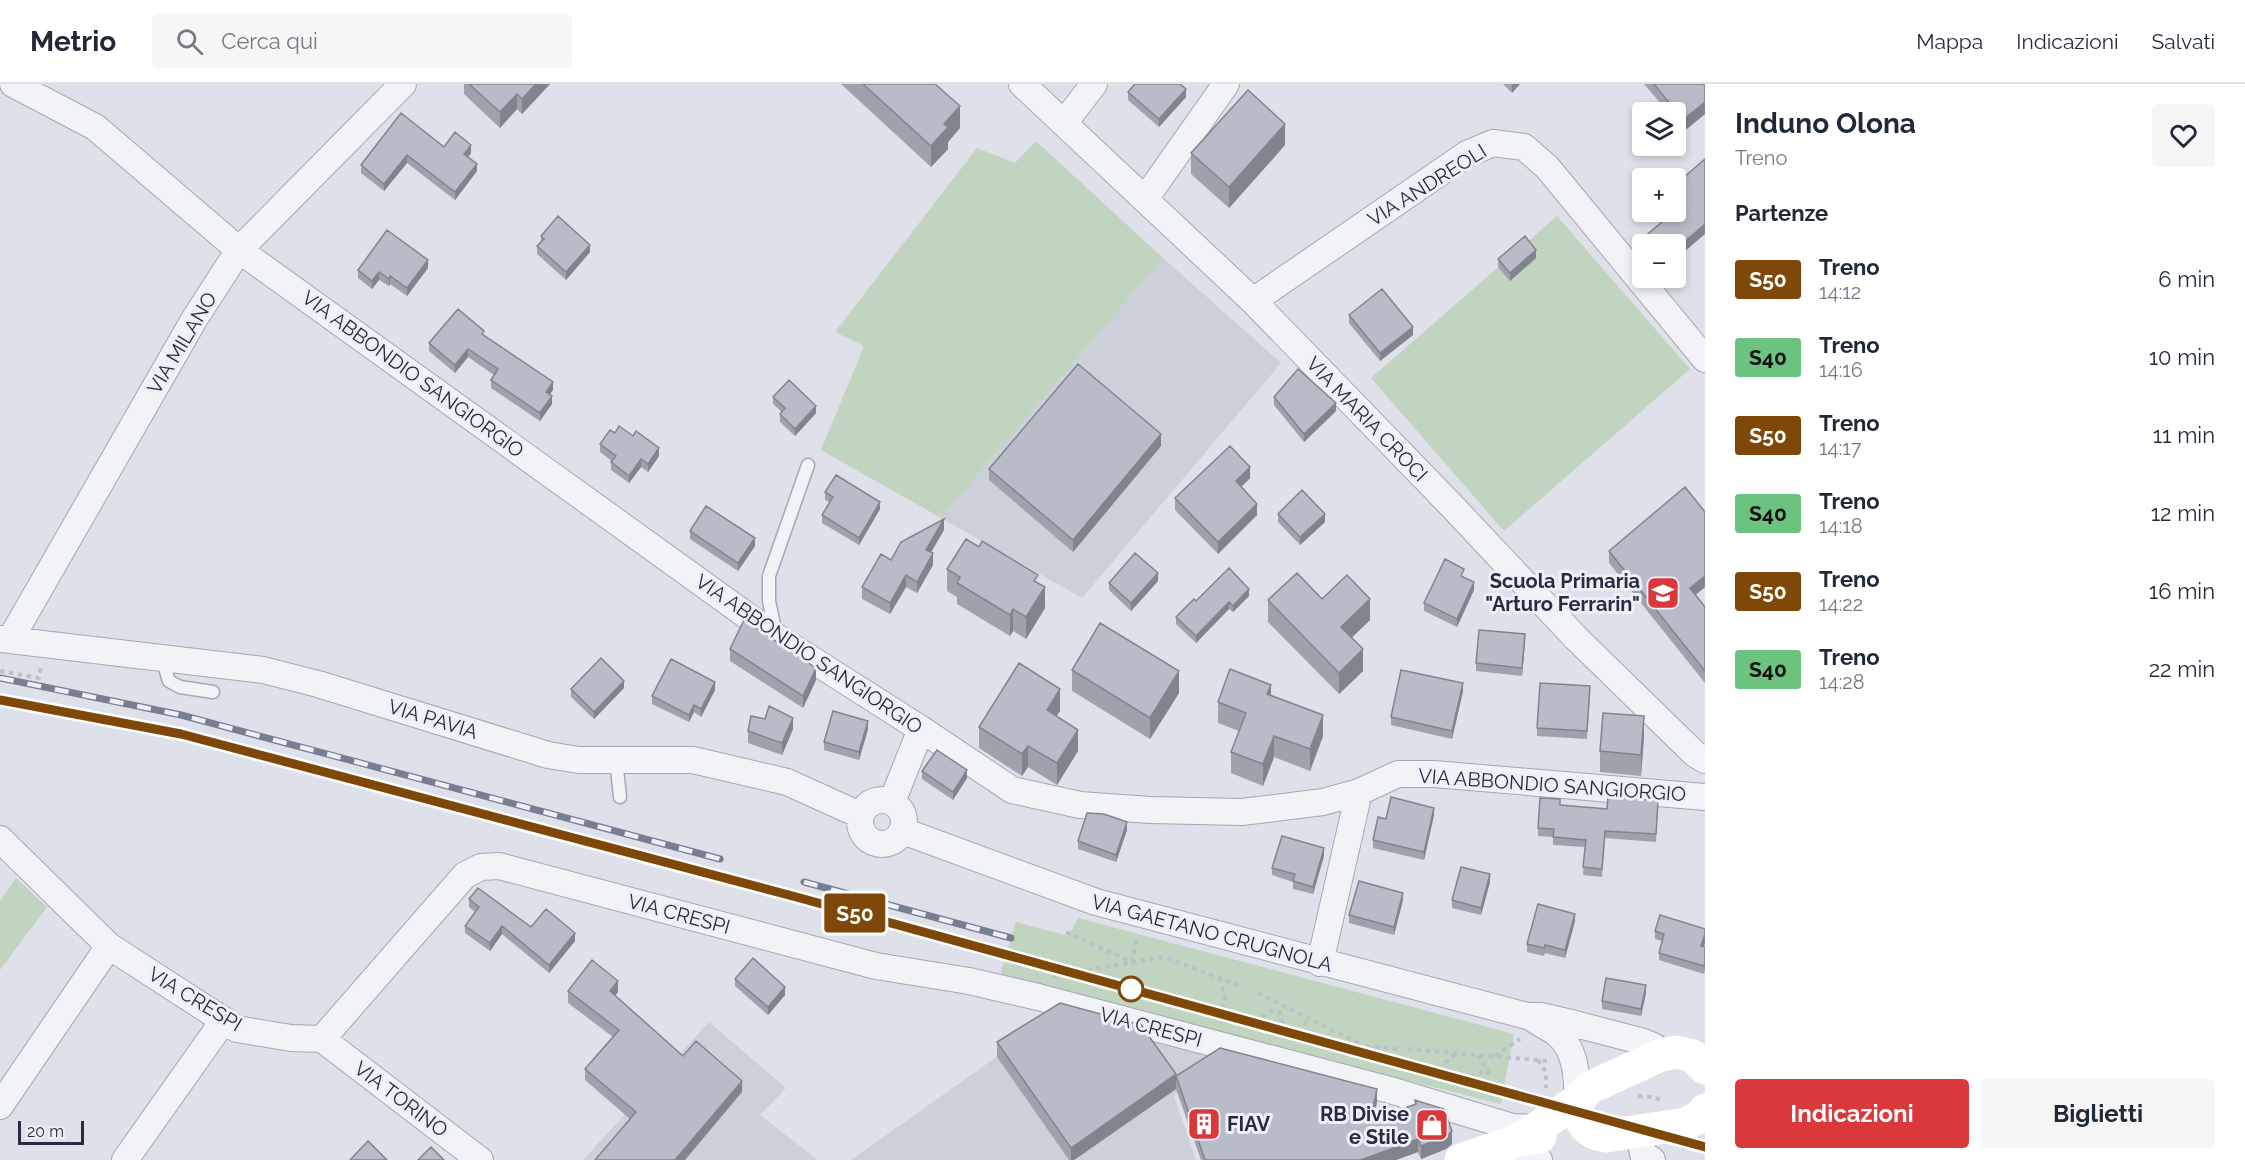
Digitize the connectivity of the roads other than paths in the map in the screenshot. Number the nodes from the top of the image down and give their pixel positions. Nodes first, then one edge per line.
1 (13, 84) edge
2 (403, 84) edge
3 (1022, 84) edge
4 (1094, 84) edge
5 (1226, 84) edge
6 (1064, 123) junction
7 (1145, 199) junction
8 (239, 250) junction
9 (1253, 301) junction
10 (1705, 359) edge
11 (807, 465) dead end
12 (777, 638) junction
13 (5, 640) edge
14 (165, 658) junction
15 (213, 692) dead end
16 (921, 729) junction
17 (616, 760) junction
18 (1705, 760) edge
19 (1359, 792) junction
20 (620, 797) dead end
21 (1705, 797) edge
22 (892, 802) junction
23 (860, 815) junction
24 (903, 831) junction
25 (0, 839) edge
26 (109, 946) junction
27 (1320, 963) junction
28 (224, 1020) junction
29 (1525, 1026) junction
30 (322, 1039) junction
31 (1661, 1055) junction
32 (1704, 1065) edge
33 (1577, 1101) junction
34 (0, 1106) edge
35 (1485, 1110) junction
36 (1705, 1110) edge
37 (1589, 1131) junction
38 (1507, 1148) edge
39 (1640, 1152) edge
40 (125, 1160) edge
41 (480, 1160) edge

1 - 8 street, VIA ABBONDIO SANGIORGIO
2 - 8 street, VIA MILANO
3 - 6 street, VIA MARIA CROCI
4 - 6 street
5 - 7 street
6 - 7 street, VIA MARIA CROCI
7 - 9 street, VIA MARIA CROCI
8 - 12 street, VIA ABBONDIO SANGIORGIO
8 - 13 street, VIA MILANO
9 - 10 street, VIA ANDREOLI
9 - 18 street, VIA MARIA CROCI
11 - 12 lane
12 - 16 street, VIA ABBONDIO SANGIORGIO
13 - 14 street, VIA PAVIA
14 - 15 lane
14 - 17 street, VIA PAVIA
16 - 19 street, VIA ABBONDIO SANGIORGIO
16 - 22 street
17 - 20 lane
17 - 23 street, VIA PAVIA
19 - 21 street, VIA ABBONDIO SANGIORGIO
19 - 27 street
22 - 23 street
22 - 24 street
23 - 24 street
24 - 27 street, VIA GAETANO CRUGNOLA
25 - 26 street, VIA CRESPI
26 - 28 street, VIA CRESPI
26 - 34 street
27 - 29 street, VIA GAETANO CRUGNOLA
28 - 30 street, VIA CRESPI
28 - 40 street
29 - 31 street, VIA GAETANO CRUGNOLA
29 - 33 street, VIA GAETANO CRUGNOLA
30 - 35 street, VIA CRESPI
30 - 41 street, VIA TORINO
31 - 32 street
31 - 33 street
33 - 37 street
33 - 38 street
35 - 38 street
35 - 38 street, VIA CRESPI
36 - 39 street
37 - 38 street
37 - 39 street

